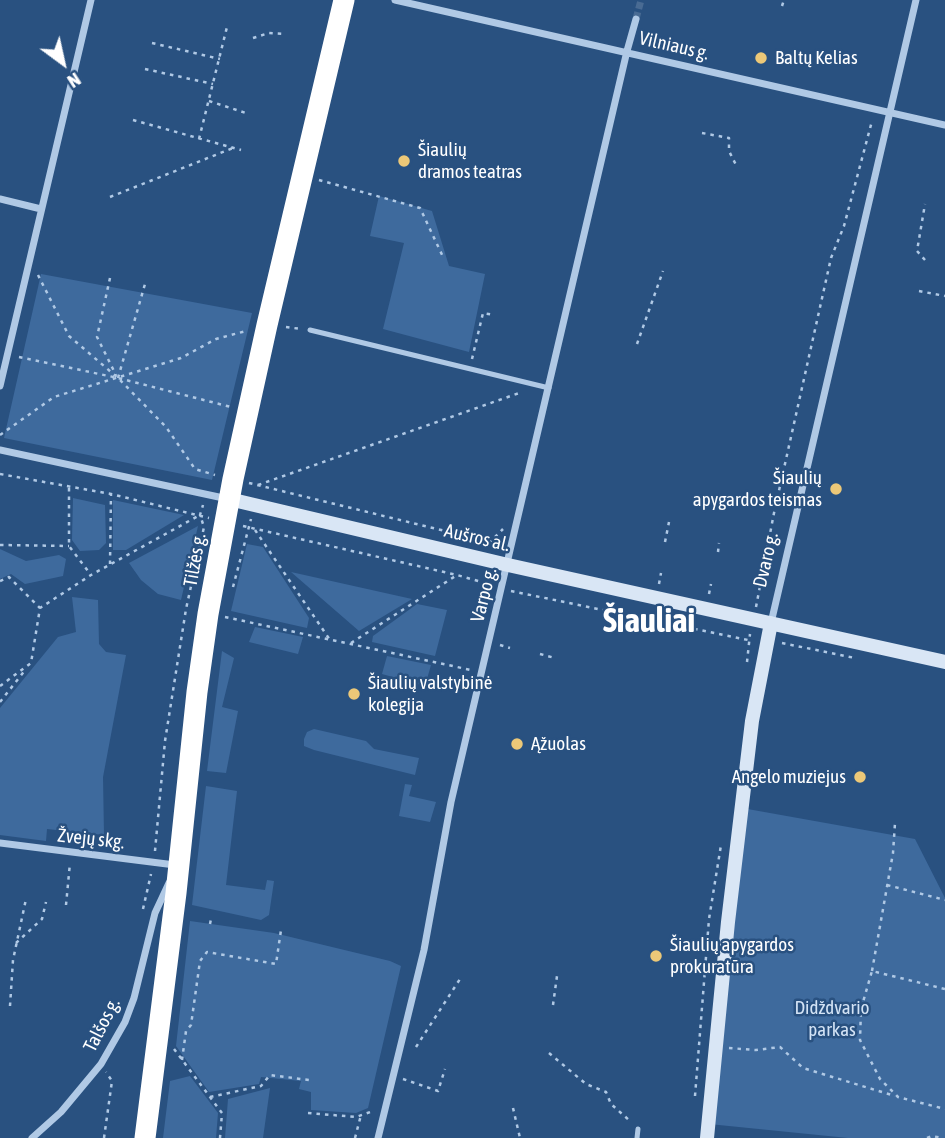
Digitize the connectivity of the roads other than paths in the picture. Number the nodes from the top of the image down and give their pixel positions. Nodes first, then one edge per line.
1 (91, 0) edge
2 (344, 0) edge
3 (395, 0) edge
4 (916, 0) edge
5 (636, 19) tunnel mouth
6 (627, 51) junction
7 (890, 112) junction
8 (945, 125) edge
9 (0, 199) edge
10 (41, 209) junction
11 (310, 330) road end
12 (0, 386) edge
13 (545, 387) junction
14 (0, 450) edge
15 (229, 499) junction
16 (508, 565) junction
17 (771, 623) junction
18 (945, 662) edge
19 (0, 844) edge
20 (178, 865) junction
21 (638, 1129) road end
22 (32, 1138) edge
23 (145, 1138) edge
24 (378, 1138) edge
25 (637, 1138) edge
26 (707, 1138) edge

1 - 10 street
2 - 15 highway, Tilžės g.
3 - 6 street, Vilniaus g.
4 - 7 street, Dvaro g.
5 - 6 street, Varpo g.
6 - 7 street, Vilniaus g.
6 - 13 street, Varpo g.
7 - 8 street, Vilniaus g.
7 - 17 street, Dvaro g.
9 - 10 street
10 - 12 street
11 - 13 lane
13 - 16 street, Varpo g.
14 - 15 street, Aušros al.
15 - 16 main road, Aušros al.
15 - 20 highway, Tilžės g.
16 - 17 main road, Aušros al.
16 - 24 street, Varpo g.
17 - 18 main road, Aušros al.
17 - 26 main road, Dvaro g.
19 - 20 street, Žvejų skg.
20 - 22 street, Talšos g.
20 - 23 highway, Tilžės g.
21 - 25 lane

